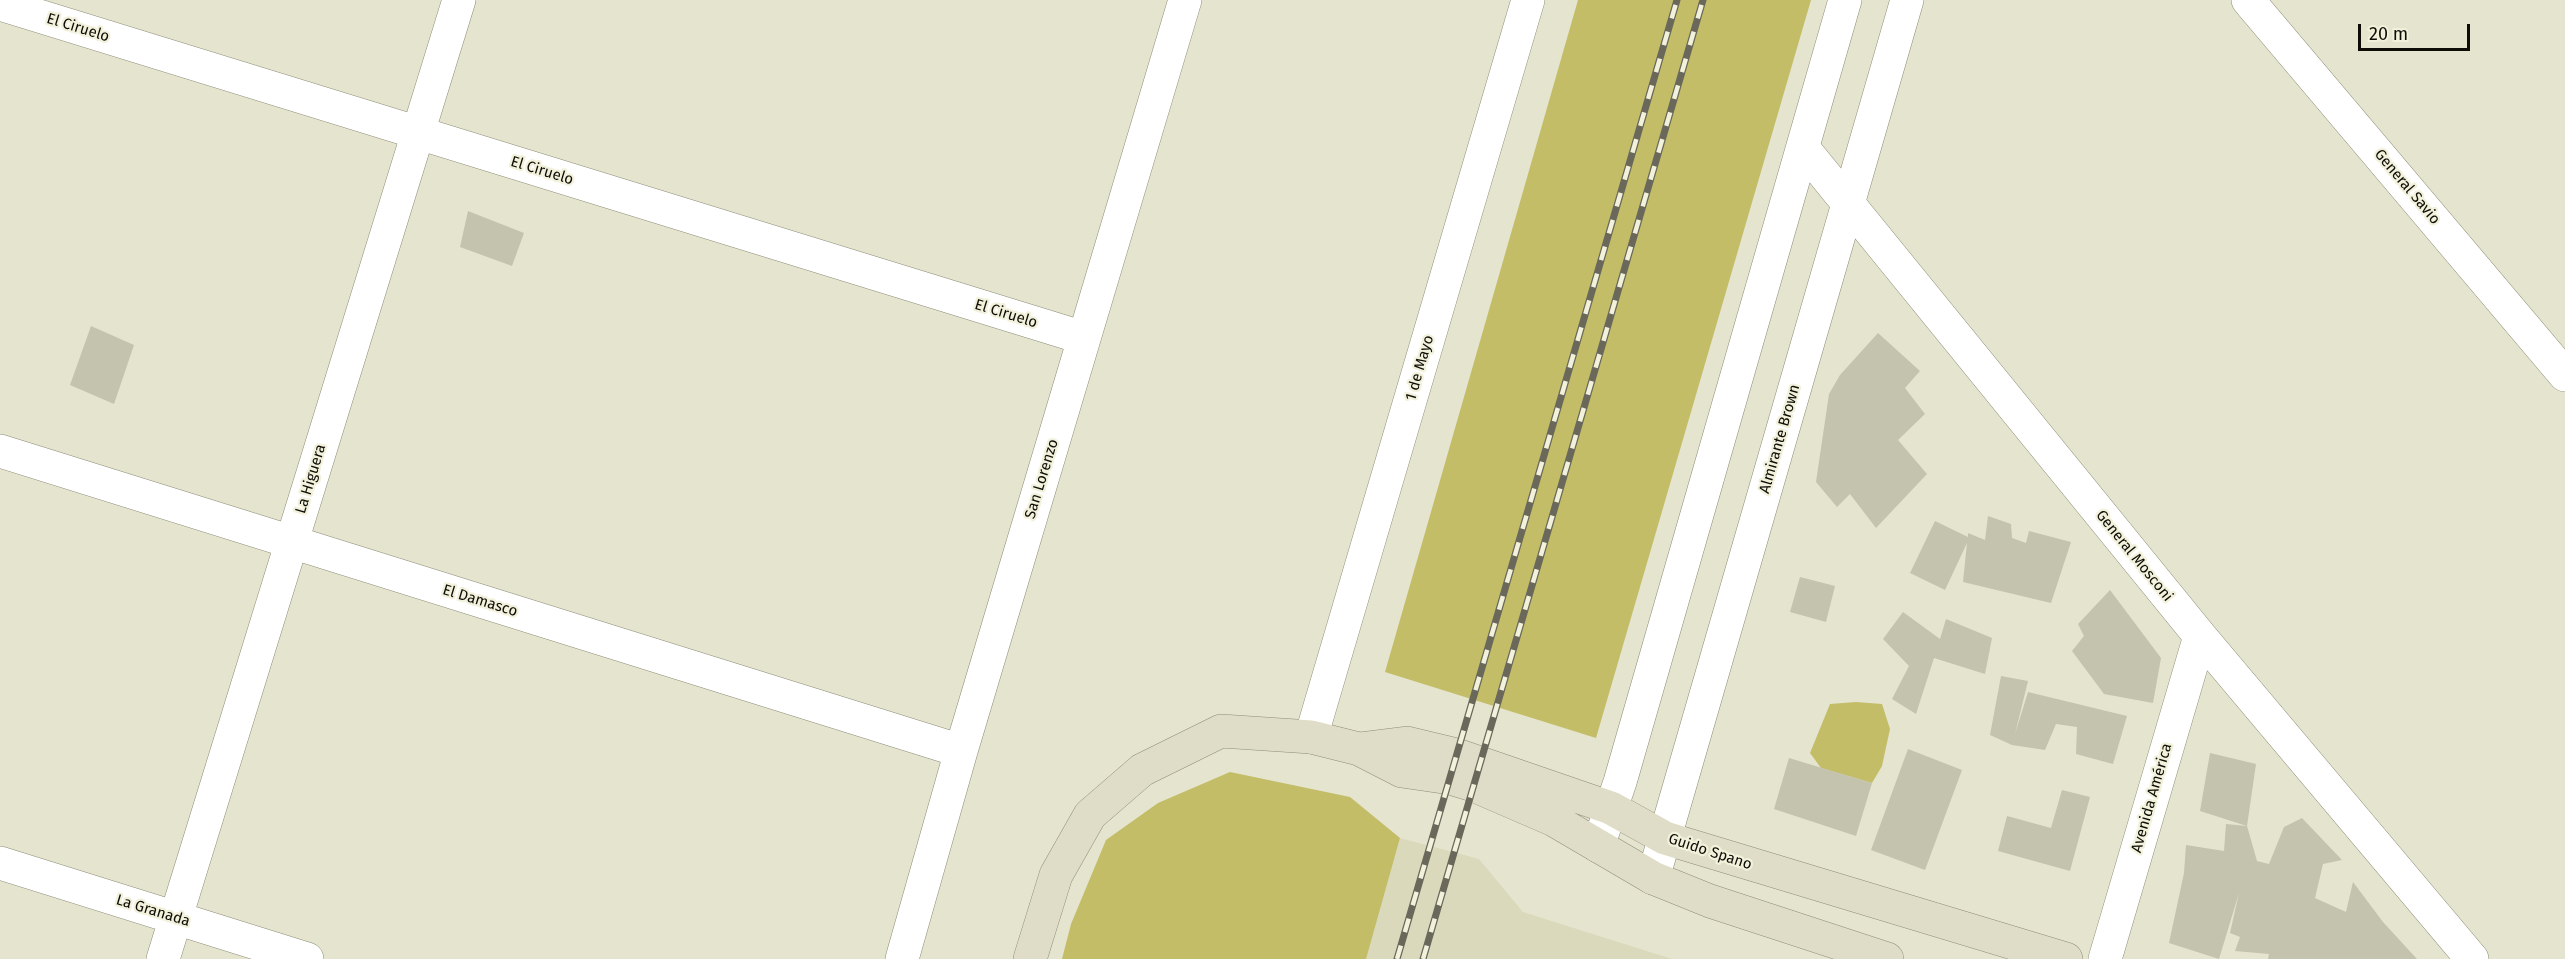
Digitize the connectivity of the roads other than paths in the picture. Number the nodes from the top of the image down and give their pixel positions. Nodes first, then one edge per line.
1 (459, 0) edge
2 (1185, 0) edge
3 (1528, 0) edge
4 (1845, 0) edge
5 (1907, 0) edge
6 (2248, 0) edge
7 (0, 4) edge
8 (418, 133) junction
9 (1803, 148) junction
10 (1848, 204) junction
11 (1084, 338) junction
12 (2565, 375) edge
13 (0, 451) edge
14 (292, 542) junction
15 (2199, 636) junction
16 (1311, 736) junction
17 (1359, 749) junction
18 (961, 751) junction
19 (1611, 808) junction
20 (1665, 838) junction
21 (1598, 846) junction
22 (0, 864) edge
23 (1653, 878) junction
24 (176, 918) junction
25 (163, 959) edge
26 (307, 959) edge
27 (902, 959) edge
28 (1030, 959) edge
29 (1887, 959) edge
30 (2066, 959) edge
31 (2105, 959) edge
32 (2472, 959) edge

1 - 8 street, La Higuera
2 - 11 street, San Lorenzo
3 - 16 street, 1 de Mayo
4 - 9 street
5 - 10 street, Almirante Brown
6 - 12 street, General Savio
7 - 8 street, El Ciruelo
8 - 11 street, El Ciruelo
8 - 14 street, La Higuera
9 - 10 street, General Mosconi
9 - 19 street
10 - 15 street, General Mosconi
10 - 20 street, Almirante Brown
11 - 18 street, San Lorenzo
13 - 14 street, El Damasco
14 - 18 street, El Damasco
14 - 24 street, La Higuera
15 - 31 street, Avenida América
15 - 32 street, General Mosconi
16 - 17 main road, Guido Spano
16 - 28 main road, Guido Spano
17 - 19 main road, Guido Spano
17 - 21 main road, Guido Spano
18 - 27 street, San Lorenzo
19 - 20 main road, Guido Spano
19 - 21 street
20 - 23 street, Almirante Brown
20 - 30 main road, Guido Spano
21 - 23 main road, Guido Spano
22 - 24 street, La Granada
23 - 29 main road, Guido Spano
24 - 25 street, La Higuera
24 - 26 street, La Granada

